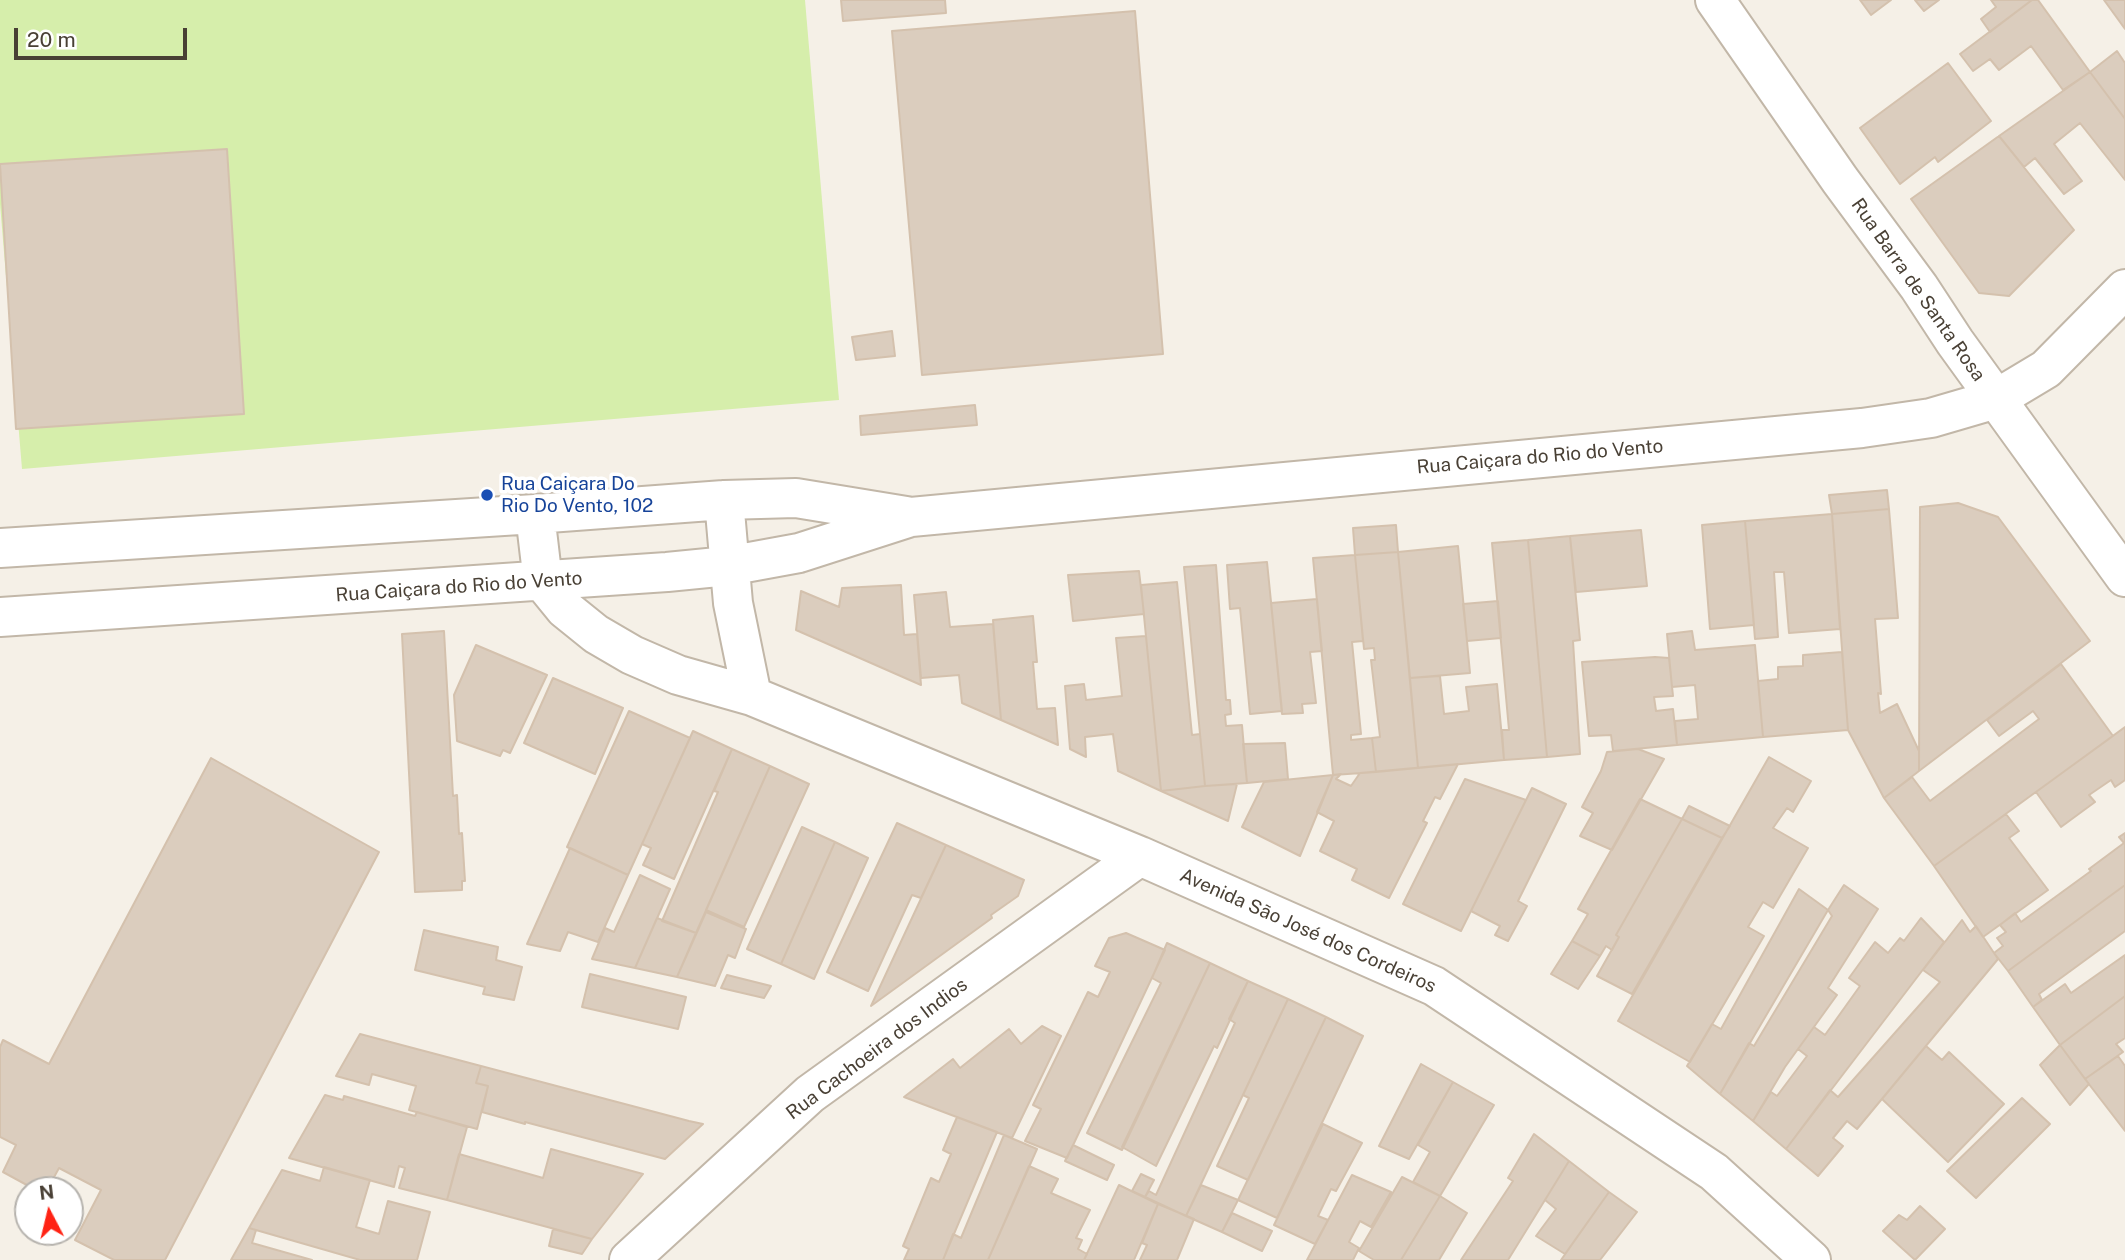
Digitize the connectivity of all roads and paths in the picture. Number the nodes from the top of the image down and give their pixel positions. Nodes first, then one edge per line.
1 (1715, 0) edge
2 (2125, 289) edge
3 (1996, 399) junction
4 (724, 500) junction
5 (535, 514) junction
6 (911, 517) junction
7 (0, 548) edge
8 (728, 566) junction
9 (2125, 577) edge
10 (543, 582) junction
11 (0, 617) edge
12 (752, 696) junction
13 (1140, 856) junction
14 (634, 1259) edge
15 (1811, 1260) edge

1 - 3 street, Rua Barra de Santa Rosa
2 - 3 street, Rua Caiçara do Rio do Vento
3 - 6 street, Rua Caiçara do Rio do Vento
3 - 9 street, Rua Barra de Santa Rosa
4 - 5 street, Rua Caiçara do Rio do Vento
4 - 6 street, Rua Caiçara do Rio do Vento
4 - 8 street
5 - 7 street, Rua Caiçara do Rio do Vento
5 - 10 street
6 - 8 street, Rua Caiçara do Rio do Vento
8 - 10 street, Rua Caiçara do Rio do Vento
8 - 12 street
10 - 11 street, Rua Caiçara do Rio do Vento
10 - 12 street, Avenida São José dos Cordeiros
12 - 13 street, Avenida São José dos Cordeiros
13 - 14 street, Rua Cachoeira dos Indios
13 - 15 street, Avenida São José dos Cordeiros

